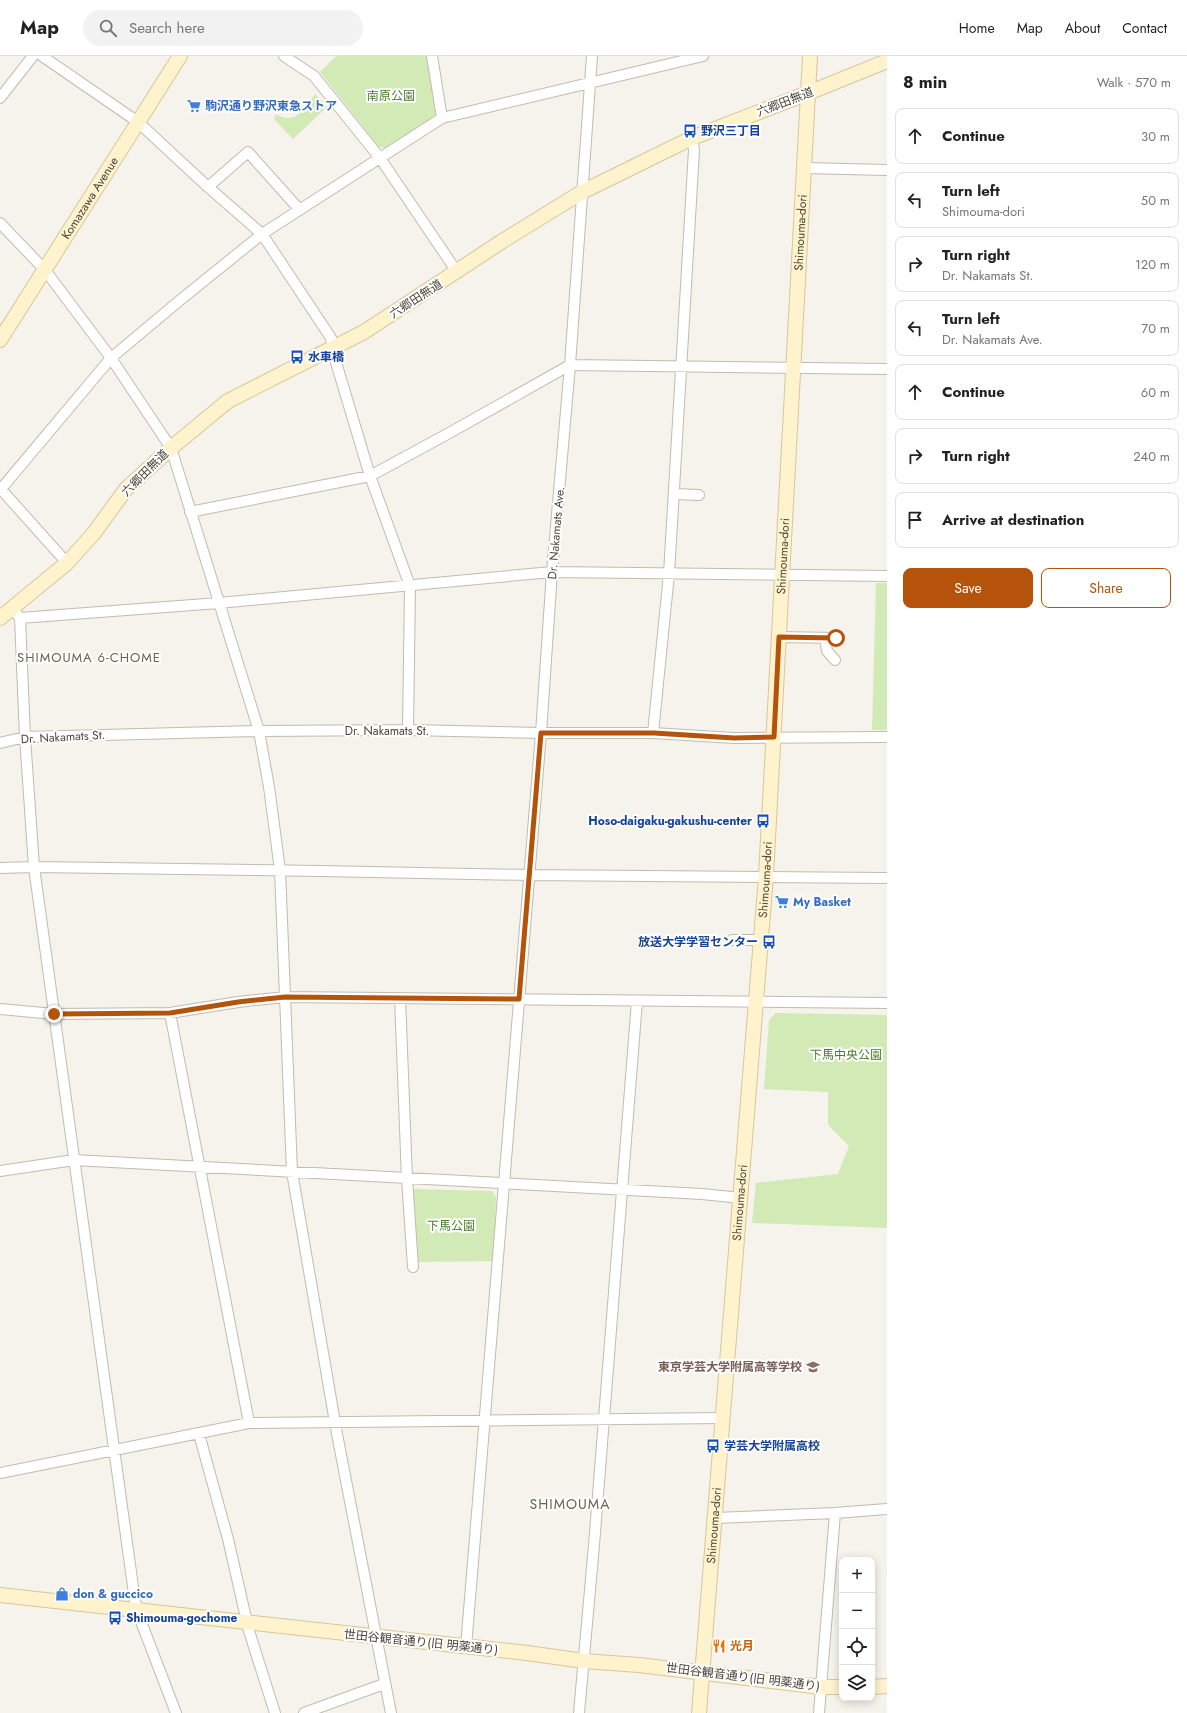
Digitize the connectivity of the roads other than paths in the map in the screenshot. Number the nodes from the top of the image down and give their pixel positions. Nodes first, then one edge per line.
1 (33, 56) edge
2 (42, 56) edge
3 (180, 56) edge
4 (284, 56) edge
5 (432, 56) edge
6 (592, 56) edge
7 (703, 56) edge
8 (810, 56) edge
9 (887, 61) edge
10 (591, 83) junction
11 (808, 93) junction
12 (0, 98) edge
13 (442, 118) junction
14 (138, 122) junction
15 (692, 138) junction
16 (380, 158) junction
17 (805, 168) junction
18 (887, 170) edge
19 (208, 187) junction
20 (582, 192) junction
21 (299, 209) junction
22 (0, 223) edge
23 (262, 234) junction
24 (45, 270) junction
25 (457, 272) junction
26 (0, 338) edge
27 (334, 348) junction
28 (111, 358) junction
29 (570, 365) junction
30 (681, 366) junction
31 (793, 368) junction
32 (887, 369) edge
33 (171, 448) junction
34 (370, 476) junction
35 (0, 489) edge
36 (674, 494) junction
37 (700, 495) dead end
38 (190, 512) junction
39 (66, 563) junction
40 (552, 572) junction
41 (670, 574) junction
42 (782, 575) junction
43 (887, 576) edge
44 (410, 586) junction
45 (219, 603) junction
46 (16, 613) junction
47 (0, 618) edge
48 (779, 637) junction
49 (825, 638) junction
50 (836, 638) dead end
51 (835, 660) dead end
52 (408, 730) junction
53 (259, 731) junction
54 (541, 733) junction
55 (654, 733) junction
56 (25, 737) junction
57 (774, 737) junction
58 (887, 737) edge
59 (0, 743) edge
60 (34, 867) junction
61 (0, 868) edge
62 (280, 870) junction
63 (530, 875) junction
64 (766, 876) junction
65 (887, 878) edge
66 (732, 940) dead end
67 (760, 940) junction
68 (285, 997) junction
69 (400, 998) junction
70 (519, 999) junction
71 (637, 1001) junction
72 (756, 1001) junction
73 (887, 1002) edge
74 (0, 1010) edge
75 (170, 1013) junction
76 (54, 1014) junction
77 (74, 1160) junction
78 (200, 1168) junction
79 (0, 1171) edge
80 (292, 1172) junction
81 (408, 1179) junction
82 (504, 1184) junction
83 (622, 1191) junction
84 (740, 1198) junction
85 (413, 1267) dead end
86 (723, 1418) junction
87 (603, 1420) junction
88 (485, 1421) junction
89 (249, 1423) junction
90 (335, 1423) junction
91 (200, 1434) junction
92 (115, 1450) junction
93 (0, 1473) edge
94 (887, 1509) edge
95 (835, 1513) junction
96 (716, 1518) junction
97 (0, 1595) edge
98 (138, 1611) junction
99 (247, 1622) junction
100 (376, 1637) junction
101 (466, 1647) junction
102 (584, 1661) junction
103 (703, 1673) junction
104 (384, 1684) junction
105 (887, 1686) edge
106 (821, 1687) junction
107 (839, 1687) edge
108 (875, 1687) edge
109 (176, 1713) edge
110 (275, 1713) edge
111 (304, 1713) edge
112 (391, 1713) edge
113 (579, 1713) edge
114 (699, 1713) edge
115 (819, 1713) edge

1 - 12 street
2 - 14 street
3 - 14 street, Komazawa Avenue
4 - 16 street
5 - 13 street
6 - 10 street, Dr. Nakamats Ave.
7 - 10 street
8 - 11 street, Shimouma-dori
9 - 11 street, 六郷田無道
10 - 13 street
10 - 20 street, Dr. Nakamats Ave.
11 - 15 street, 六郷田無道
11 - 17 street, Shimouma-dori
13 - 16 street
14 - 19 street
14 - 24 street, Komazawa Avenue
15 - 20 street, 六郷田無道
15 - 30 street
16 - 21 street
16 - 25 street
17 - 18 street
17 - 31 street, Shimouma-dori
19 - 21 street
19 - 23 street
20 - 25 street, 六郷田無道
20 - 29 street, Dr. Nakamats Ave.
21 - 23 street
22 - 24 street
23 - 27 street
23 - 28 street
24 - 26 street, Komazawa Avenue
24 - 28 street
25 - 27 street, 六郷田無道
27 - 33 street, 六郷田無道
27 - 34 street
28 - 33 street
28 - 35 street
29 - 30 street
29 - 34 street
29 - 40 street, Dr. Nakamats Ave.
30 - 31 street
30 - 36 street
31 - 32 street
31 - 42 street, Shimouma-dori
33 - 38 street
33 - 39 street, 六郷田無道
34 - 38 street
34 - 44 street
35 - 39 street
36 - 37 street
36 - 41 street
38 - 45 street
39 - 46 street, 六郷田無道
40 - 41 street
40 - 44 street
40 - 54 street, Dr. Nakamats Ave.
41 - 42 street
41 - 55 street
42 - 43 street
42 - 48 street, Shimouma-dori
44 - 45 street
44 - 52 street
45 - 46 street
45 - 53 street
46 - 47 street, 六郷田無道
46 - 56 street
48 - 49 street
48 - 57 street, Shimouma-dori
49 - 50 street
49 - 51 street
52 - 53 street, Dr. Nakamats St.
52 - 54 street, Dr. Nakamats St.
53 - 56 street, Dr. Nakamats St.
53 - 62 street
54 - 55 street, Dr. Nakamats St.
54 - 63 street, Dr. Nakamats Ave.
55 - 57 street, Dr. Nakamats St.
56 - 59 street, Dr. Nakamats St.
56 - 60 street
57 - 58 street, Dr. Nakamats St.
57 - 64 street, Shimouma-dori
60 - 61 street
60 - 62 street
60 - 76 street
62 - 63 street
62 - 68 street
63 - 64 street
63 - 70 street, Dr. Nakamats Ave.
64 - 65 street
64 - 67 street, Shimouma-dori
66 - 67 street
67 - 72 street, Shimouma-dori
68 - 69 street
68 - 75 street
68 - 80 street
69 - 70 street
69 - 81 street
70 - 71 street
70 - 82 street, Dr. Nakamats Ave.
71 - 72 street
71 - 83 street
72 - 73 street
72 - 84 street, Shimouma-dori
74 - 76 street
75 - 76 street
75 - 78 street
76 - 77 street
77 - 78 street
77 - 79 street
77 - 92 street
78 - 80 street
78 - 89 street
80 - 81 street
80 - 90 street
81 - 82 street
81 - 85 street
82 - 83 street
82 - 88 street, Dr. Nakamats Ave.
83 - 84 street
83 - 87 street
84 - 86 street, Shimouma-dori
86 - 87 street
86 - 96 street, Shimouma-dori
87 - 88 street
87 - 102 street
88 - 90 street
88 - 101 street, Dr. Nakamats Ave.
89 - 90 street
89 - 91 street
90 - 100 street
91 - 92 street
91 - 99 street
92 - 93 street
92 - 98 street
94 - 95 street
95 - 96 street
95 - 106 street
96 - 103 street, Shimouma-dori
97 - 98 street, 世田谷観音通り(旧 明薬通り)
98 - 99 street, 世田谷観音通り(旧 明薬通り)
98 - 109 street
99 - 100 street, 世田谷観音通り(旧 明薬通り)
99 - 110 street
100 - 101 street, 世田谷観音通り(旧 明薬通り)
100 - 104 street
101 - 102 street, 世田谷観音通り(旧 明薬通り)
102 - 103 street, 世田谷観音通り(旧 明薬通り)
102 - 113 street
103 - 106 street, 世田谷観音通り(旧 明薬通り)
103 - 114 street, Shimouma-dori
104 - 111 street
104 - 112 street
105 - 108 street
106 - 107 street, 世田谷観音通り(旧 明薬通り)
106 - 115 street

